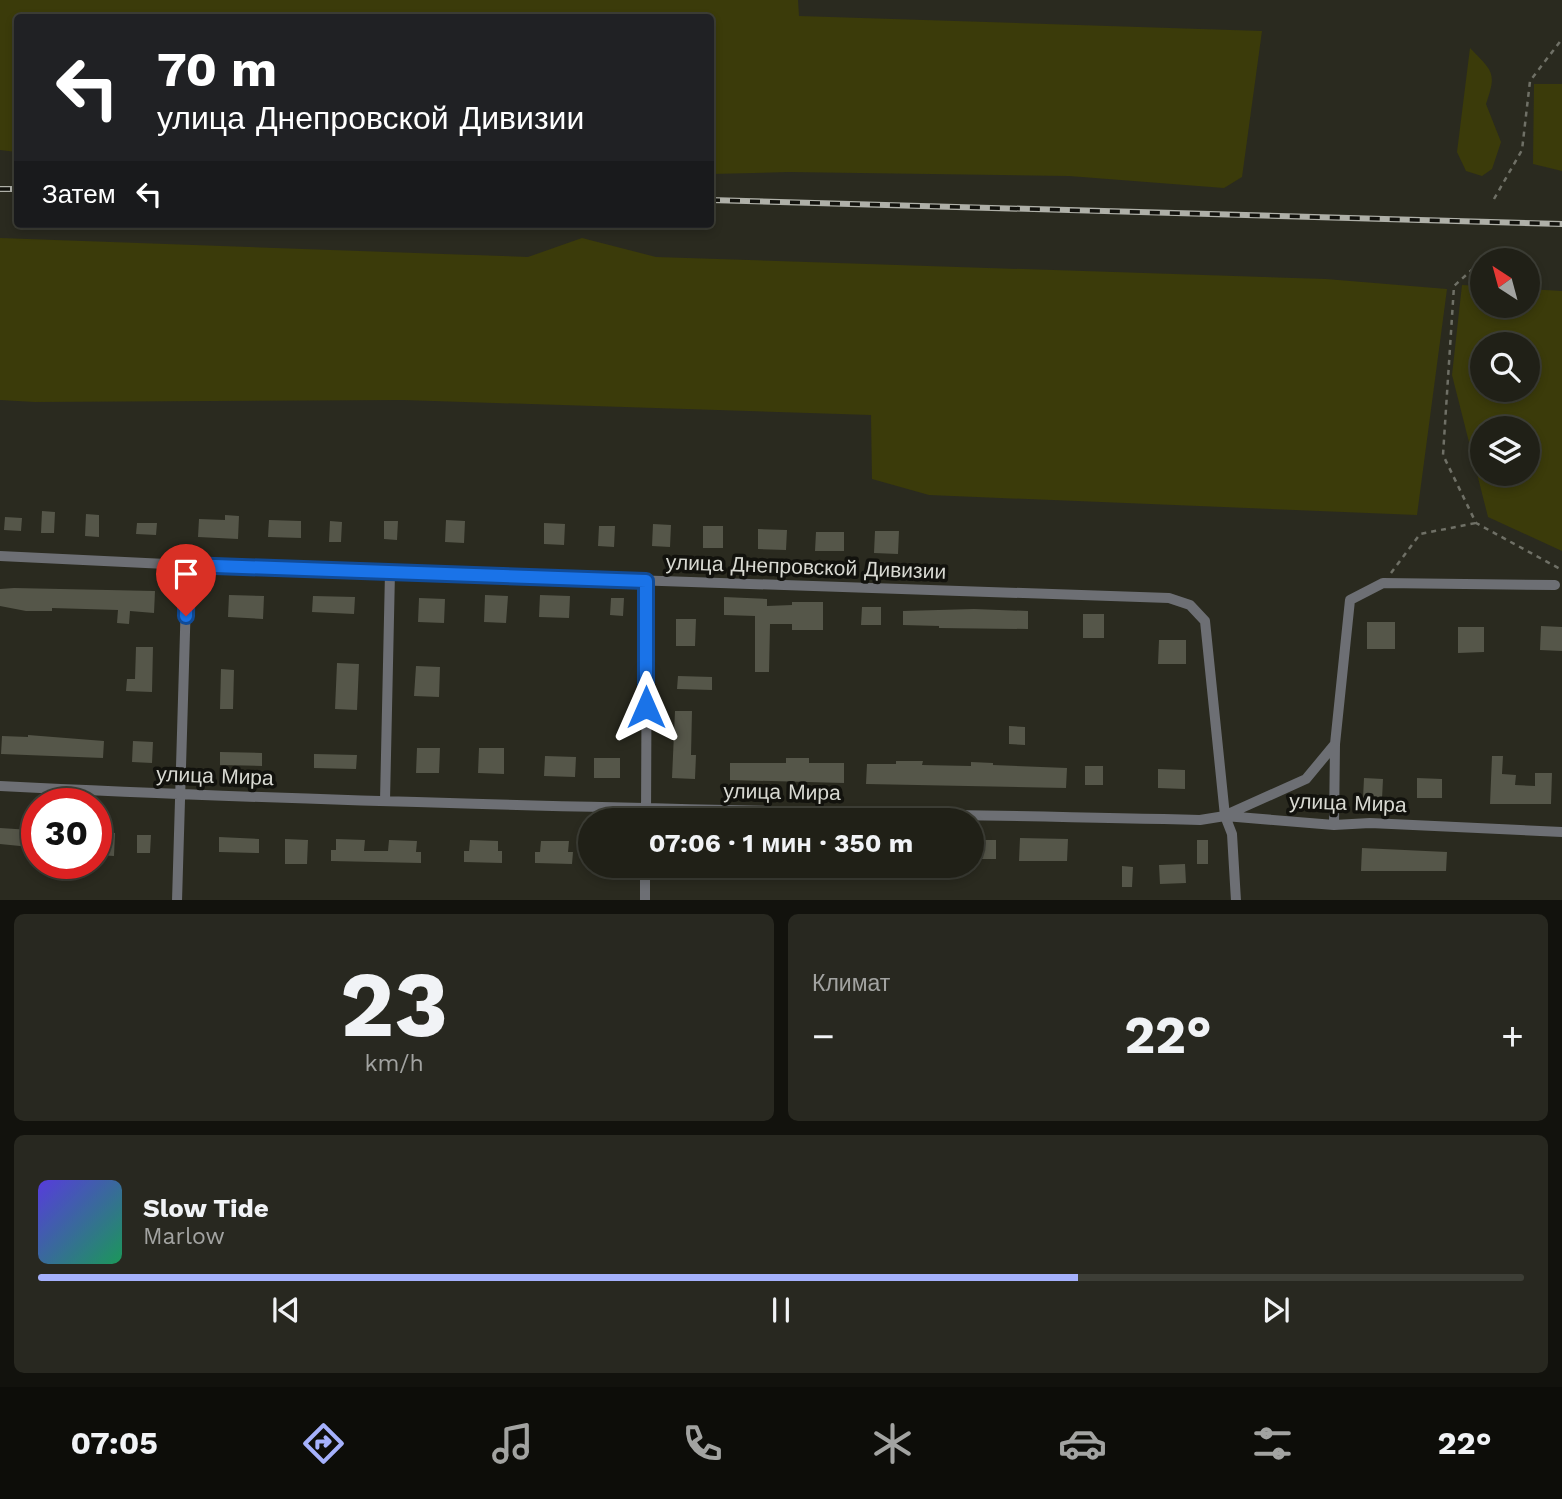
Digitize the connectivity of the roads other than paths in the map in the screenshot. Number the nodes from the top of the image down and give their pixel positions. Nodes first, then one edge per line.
1 (0, 556) edge
2 (187, 565) junction
3 (390, 572) junction
4 (646, 581) junction
5 (1555, 585) dead end
6 (1335, 744) junction
7 (0, 786) edge
8 (181, 795) junction
9 (385, 801) junction
10 (646, 808) joint
11 (984, 815) edge
12 (1225, 816) junction
13 (1334, 825) junction
14 (1562, 832) edge
15 (645, 878) edge
16 (177, 900) edge
17 (645, 900) edge
18 (1236, 900) edge

1 - 2 street, улица Днепровской Дивизии
2 - 3 street, улица Днепровской Дивизии
2 - 8 street
3 - 4 street, улица Днепровской Дивизии
3 - 9 street
4 - 10 street
4 - 12 street, улица Днепровской Дивизии
5 - 6 street
6 - 12 street
6 - 13 street
7 - 8 street, улица Мира
8 - 9 street, улица Мира
8 - 16 street
9 - 10 street, улица Мира
11 - 12 street, улица Мира
12 - 13 street, улица Мира
12 - 18 street
13 - 14 street, улица Мира
15 - 17 street

